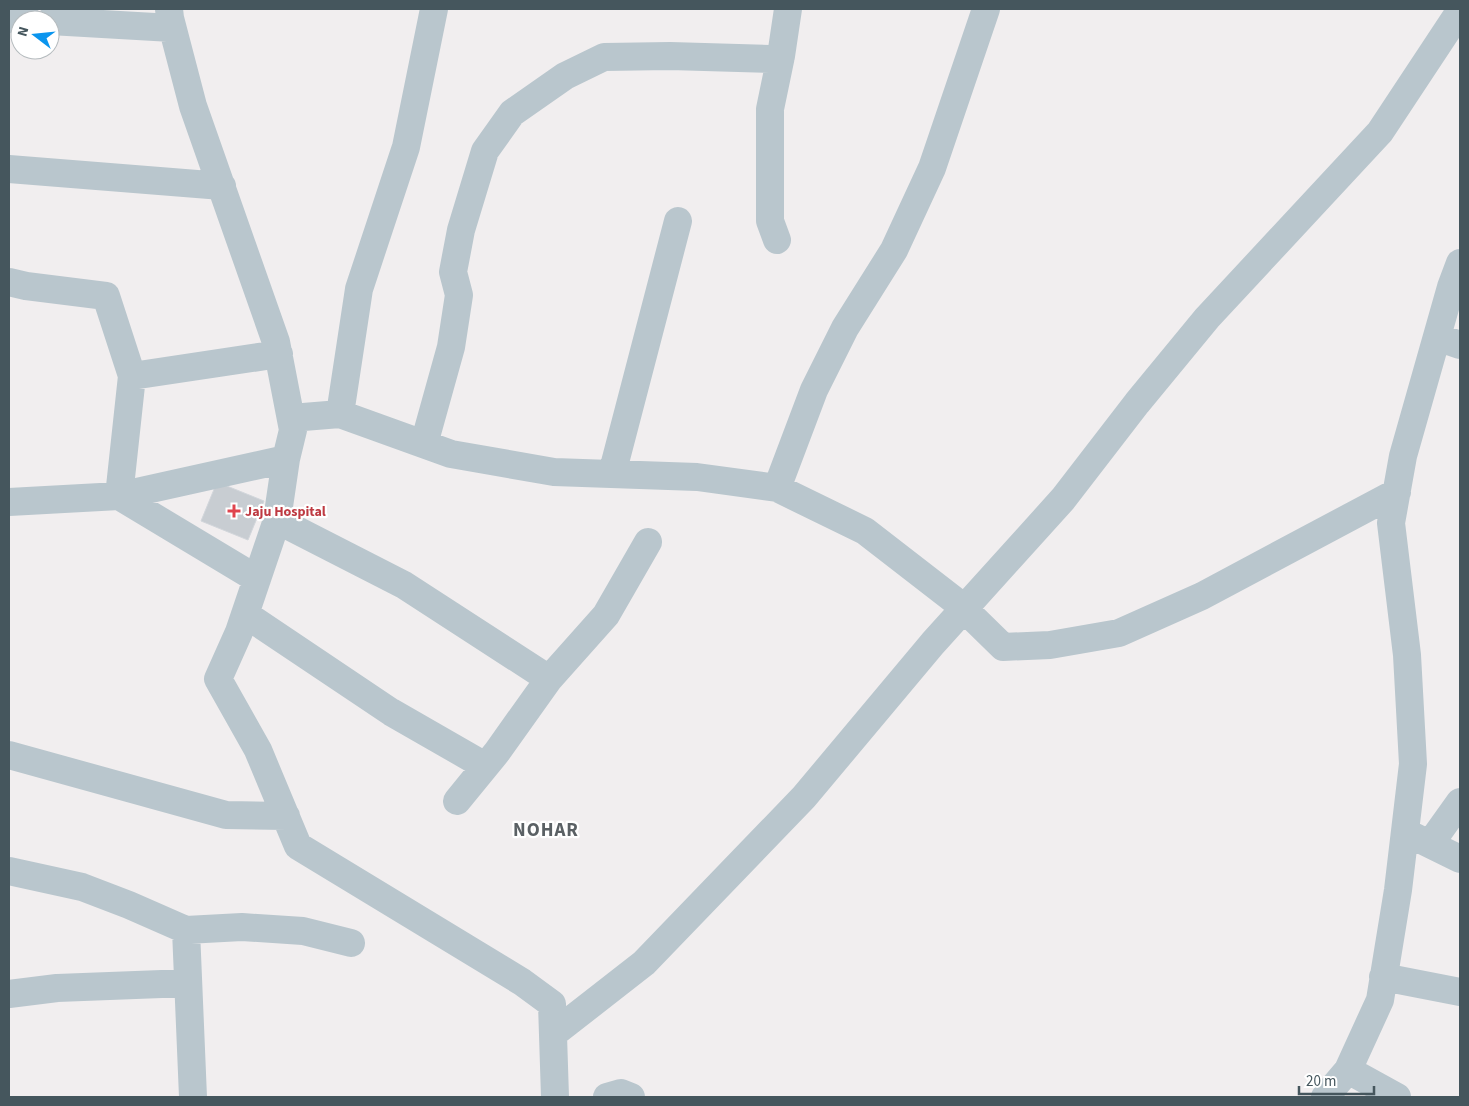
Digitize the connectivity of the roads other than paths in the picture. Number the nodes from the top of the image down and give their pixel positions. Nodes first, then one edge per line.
1 (434, 9) edge
2 (788, 9) edge
3 (986, 9) edge
4 (1460, 11) edge
5 (171, 18) edge
6 (60, 21) edge
7 (782, 56) junction
8 (9, 169) edge
9 (222, 186) junction
10 (678, 221) dead end
11 (777, 240) dead end
12 (1460, 263) edge
13 (9, 282) edge
14 (1449, 341) edge
15 (279, 354) junction
16 (132, 376) junction
17 (340, 414) junction
18 (291, 418) junction
19 (424, 444) junction
20 (286, 459) junction
21 (612, 474) junction
22 (776, 488) junction
23 (1397, 492) junction
24 (119, 496) junction
25 (9, 502) edge
26 (277, 520) junction
27 (648, 542) dead end
28 (257, 579) junction
29 (964, 609) junction
30 (245, 614) junction
31 (549, 679) junction
32 (9, 755) edge
33 (485, 766) junction
34 (457, 801) dead end
35 (1460, 802) edge
36 (286, 816) junction
37 (1405, 832) junction
38 (1430, 844) junction
39 (1460, 859) edge
40 (9, 871) edge
41 (186, 930) junction
42 (351, 943) dead end
43 (1383, 977) junction
44 (188, 982) junction
45 (1460, 992) edge
46 (9, 994) edge
47 (553, 1034) junction
48 (1348, 1070) junction
49 (193, 1097) edge
50 (555, 1097) edge
51 (607, 1097) edge
52 (631, 1097) edge
53 (1326, 1097) edge
54 (1397, 1097) edge

1 - 17 street
2 - 7 street
3 - 22 street
4 - 29 street
5 - 6 street
5 - 9 street
7 - 11 street
7 - 19 street
8 - 9 street
9 - 15 street
10 - 21 street
12 - 14 street
13 - 16 street
14 - 23 street
15 - 16 street
15 - 18 street
16 - 24 street
17 - 18 street
17 - 19 street
18 - 20 street
19 - 21 street
20 - 24 street
20 - 26 street
21 - 22 street
22 - 29 street
23 - 29 street
23 - 37 street
24 - 25 street
24 - 28 street
26 - 28 street
26 - 31 street
27 - 31 street
28 - 30 street
29 - 47 street
30 - 33 street
30 - 36 street
31 - 33 street
32 - 36 street
33 - 34 street
35 - 38 street
36 - 47 street
37 - 38 street
37 - 43 street
38 - 39 street
40 - 41 street
41 - 42 street
41 - 44 street
43 - 45 street
43 - 48 street
44 - 46 street
44 - 49 street
47 - 50 street
48 - 53 street
48 - 54 street
51 - 52 street

